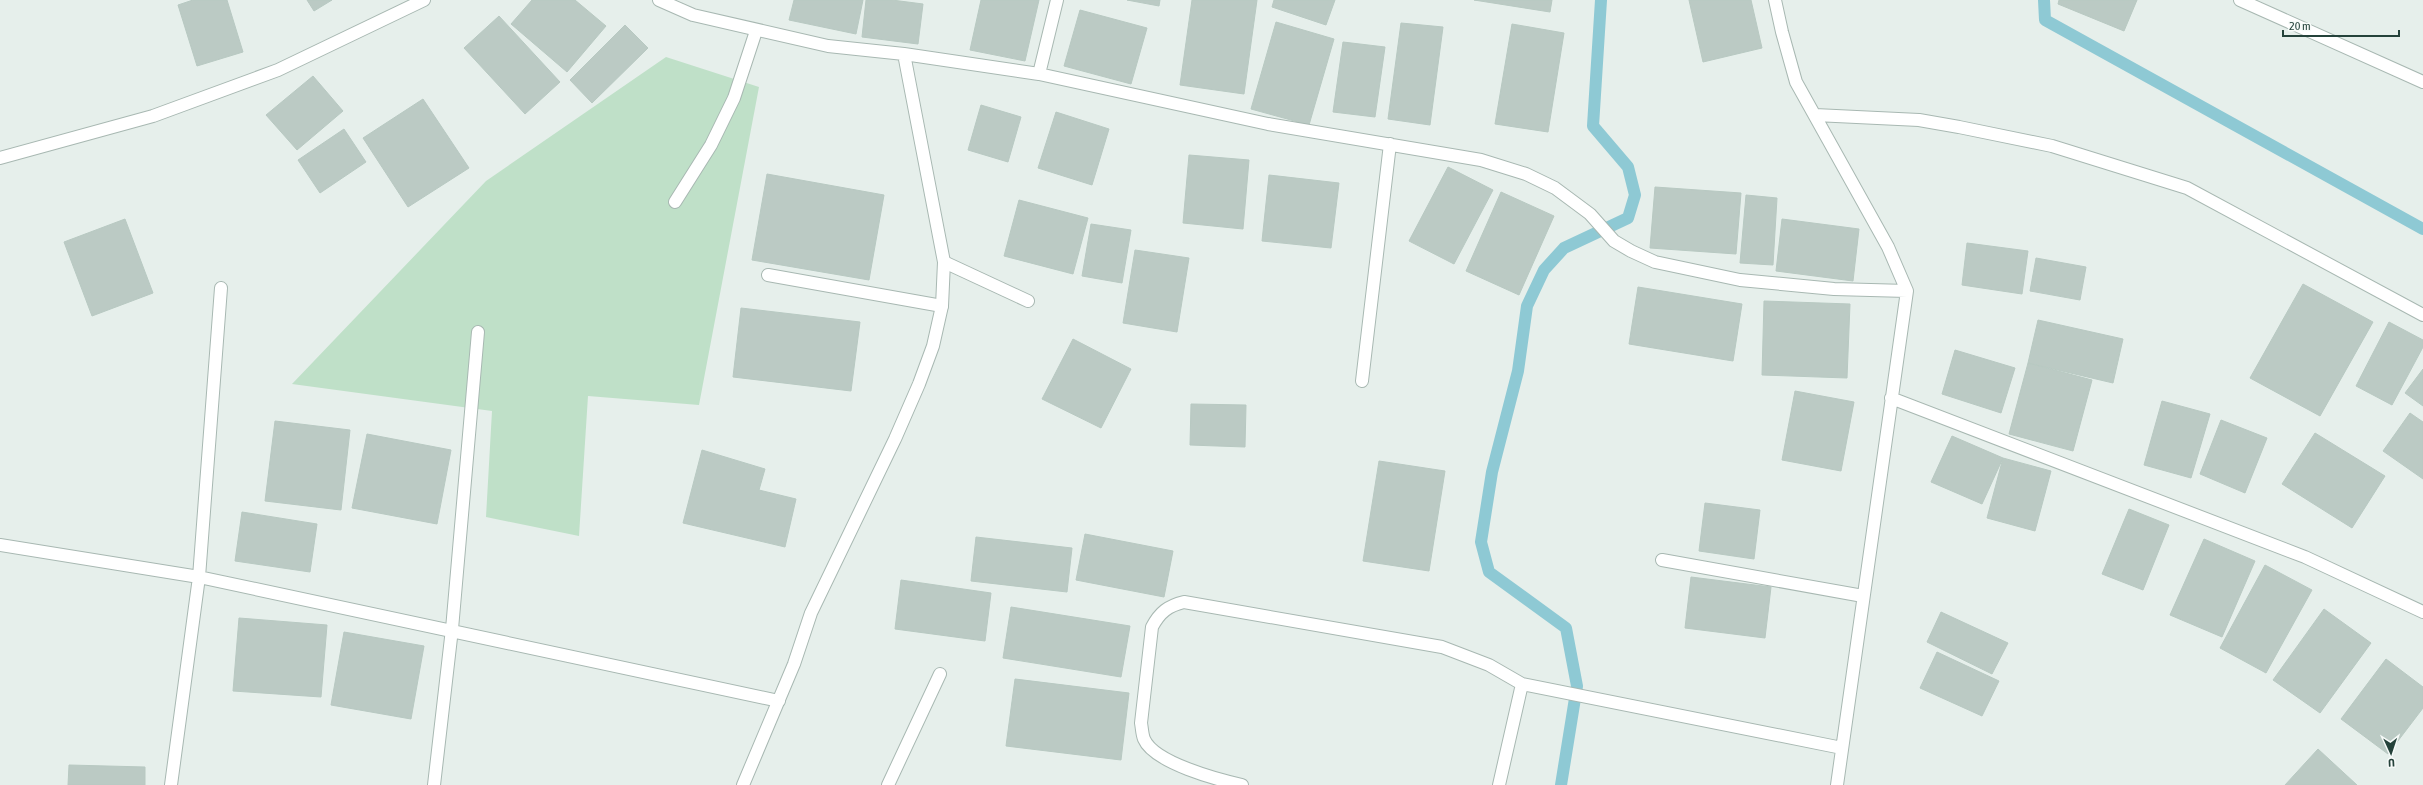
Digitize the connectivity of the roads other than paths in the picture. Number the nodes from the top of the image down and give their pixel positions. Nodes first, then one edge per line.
1 (424, 0) edge
2 (659, 0) edge
3 (1057, 0) edge
4 (1776, 0) edge
5 (2240, 0) edge
6 (756, 31) junction
7 (904, 54) junction
8 (1040, 74) junction
9 (2423, 82) edge
10 (1815, 116) junction
11 (1390, 144) junction
12 (0, 158) edge
13 (675, 202) dead end
14 (944, 262) junction
15 (768, 275) dead end
16 (221, 288) dead end
17 (1907, 291) junction
18 (1028, 301) dead end
19 (942, 306) junction
20 (2423, 315) edge
21 (478, 332) dead end
22 (1362, 381) dead end
23 (1891, 398) junction
24 (0, 545) edge
25 (1662, 560) dead end
26 (199, 577) junction
27 (1863, 596) junction
28 (2423, 612) edge
29 (452, 630) junction
30 (940, 674) dead end
31 (1522, 684) junction
32 (779, 701) junction
33 (1842, 748) junction
34 (171, 785) edge
35 (434, 785) edge
36 (743, 785) edge
37 (888, 785) edge
38 (1242, 785) edge
39 (1499, 785) edge
40 (1837, 785) edge

1 - 12 street
2 - 6 street
3 - 8 street
4 - 10 street
5 - 9 street
6 - 7 street
6 - 13 street
7 - 8 street
7 - 14 street
8 - 11 street
10 - 17 street
10 - 20 street
11 - 17 street
11 - 22 street
14 - 18 street
14 - 19 street
15 - 19 street
16 - 26 street
17 - 23 street
19 - 32 street
21 - 29 street
23 - 27 street
23 - 28 street
24 - 26 street
25 - 27 street
26 - 29 street
26 - 34 street
27 - 33 street
29 - 32 street
29 - 35 street
30 - 37 street
31 - 33 street
31 - 38 street
31 - 39 street
32 - 36 street
33 - 40 street

